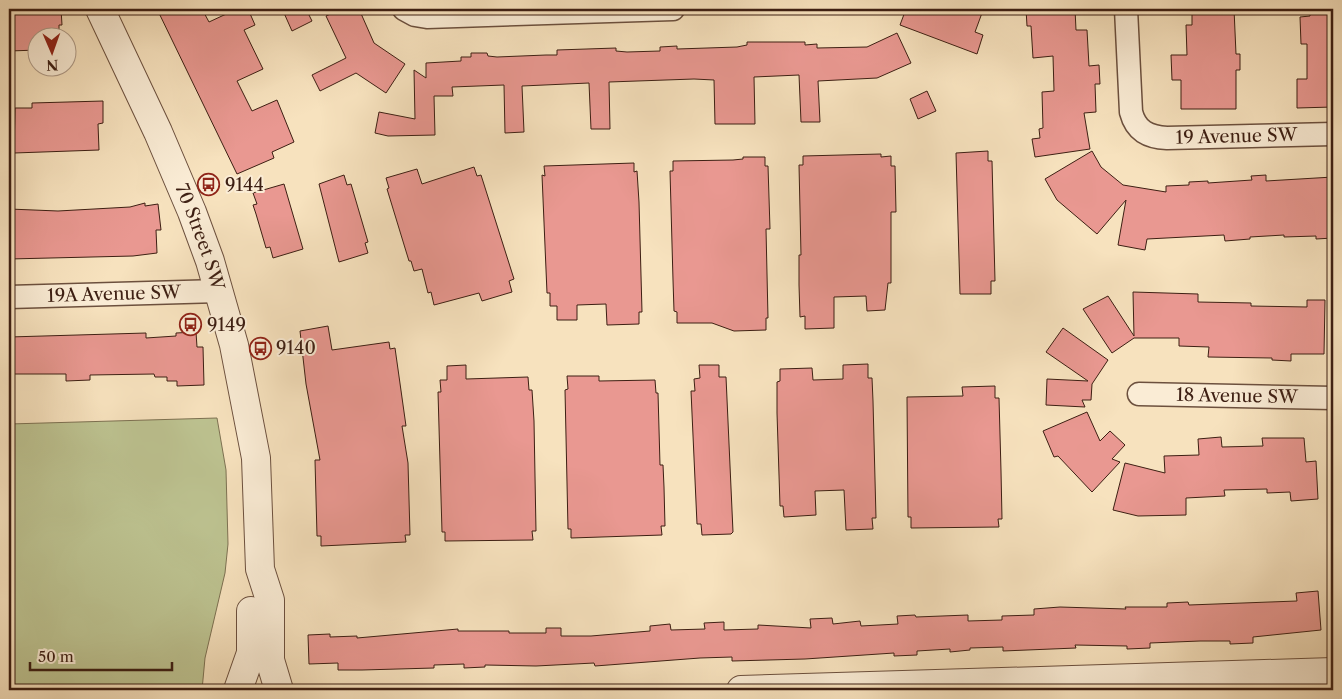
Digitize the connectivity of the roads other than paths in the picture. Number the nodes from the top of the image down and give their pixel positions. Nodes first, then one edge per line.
1 (100, 9) edge
2 (673, 9) edge
3 (1126, 9) edge
4 (406, 10) edge
5 (1333, 134) edge
6 (219, 291) junction
7 (9, 297) edge
8 (1139, 394) dead end
9 (1333, 398) edge
10 (260, 569) junction
11 (1333, 672) edge
12 (1066, 686) edge
13 (240, 690) edge
14 (279, 690) edge
15 (741, 690) edge

1 - 6 street, 70 Street SW
2 - 4 street
3 - 5 street, 19 Avenue SW
6 - 7 street, 19A Avenue SW
6 - 10 street, 70 Street SW
8 - 9 street, 18 Avenue SW
10 - 13 street, 70 Street SW
10 - 14 street, 70 Street SW
11 - 12 street
12 - 15 street
13 - 14 street

